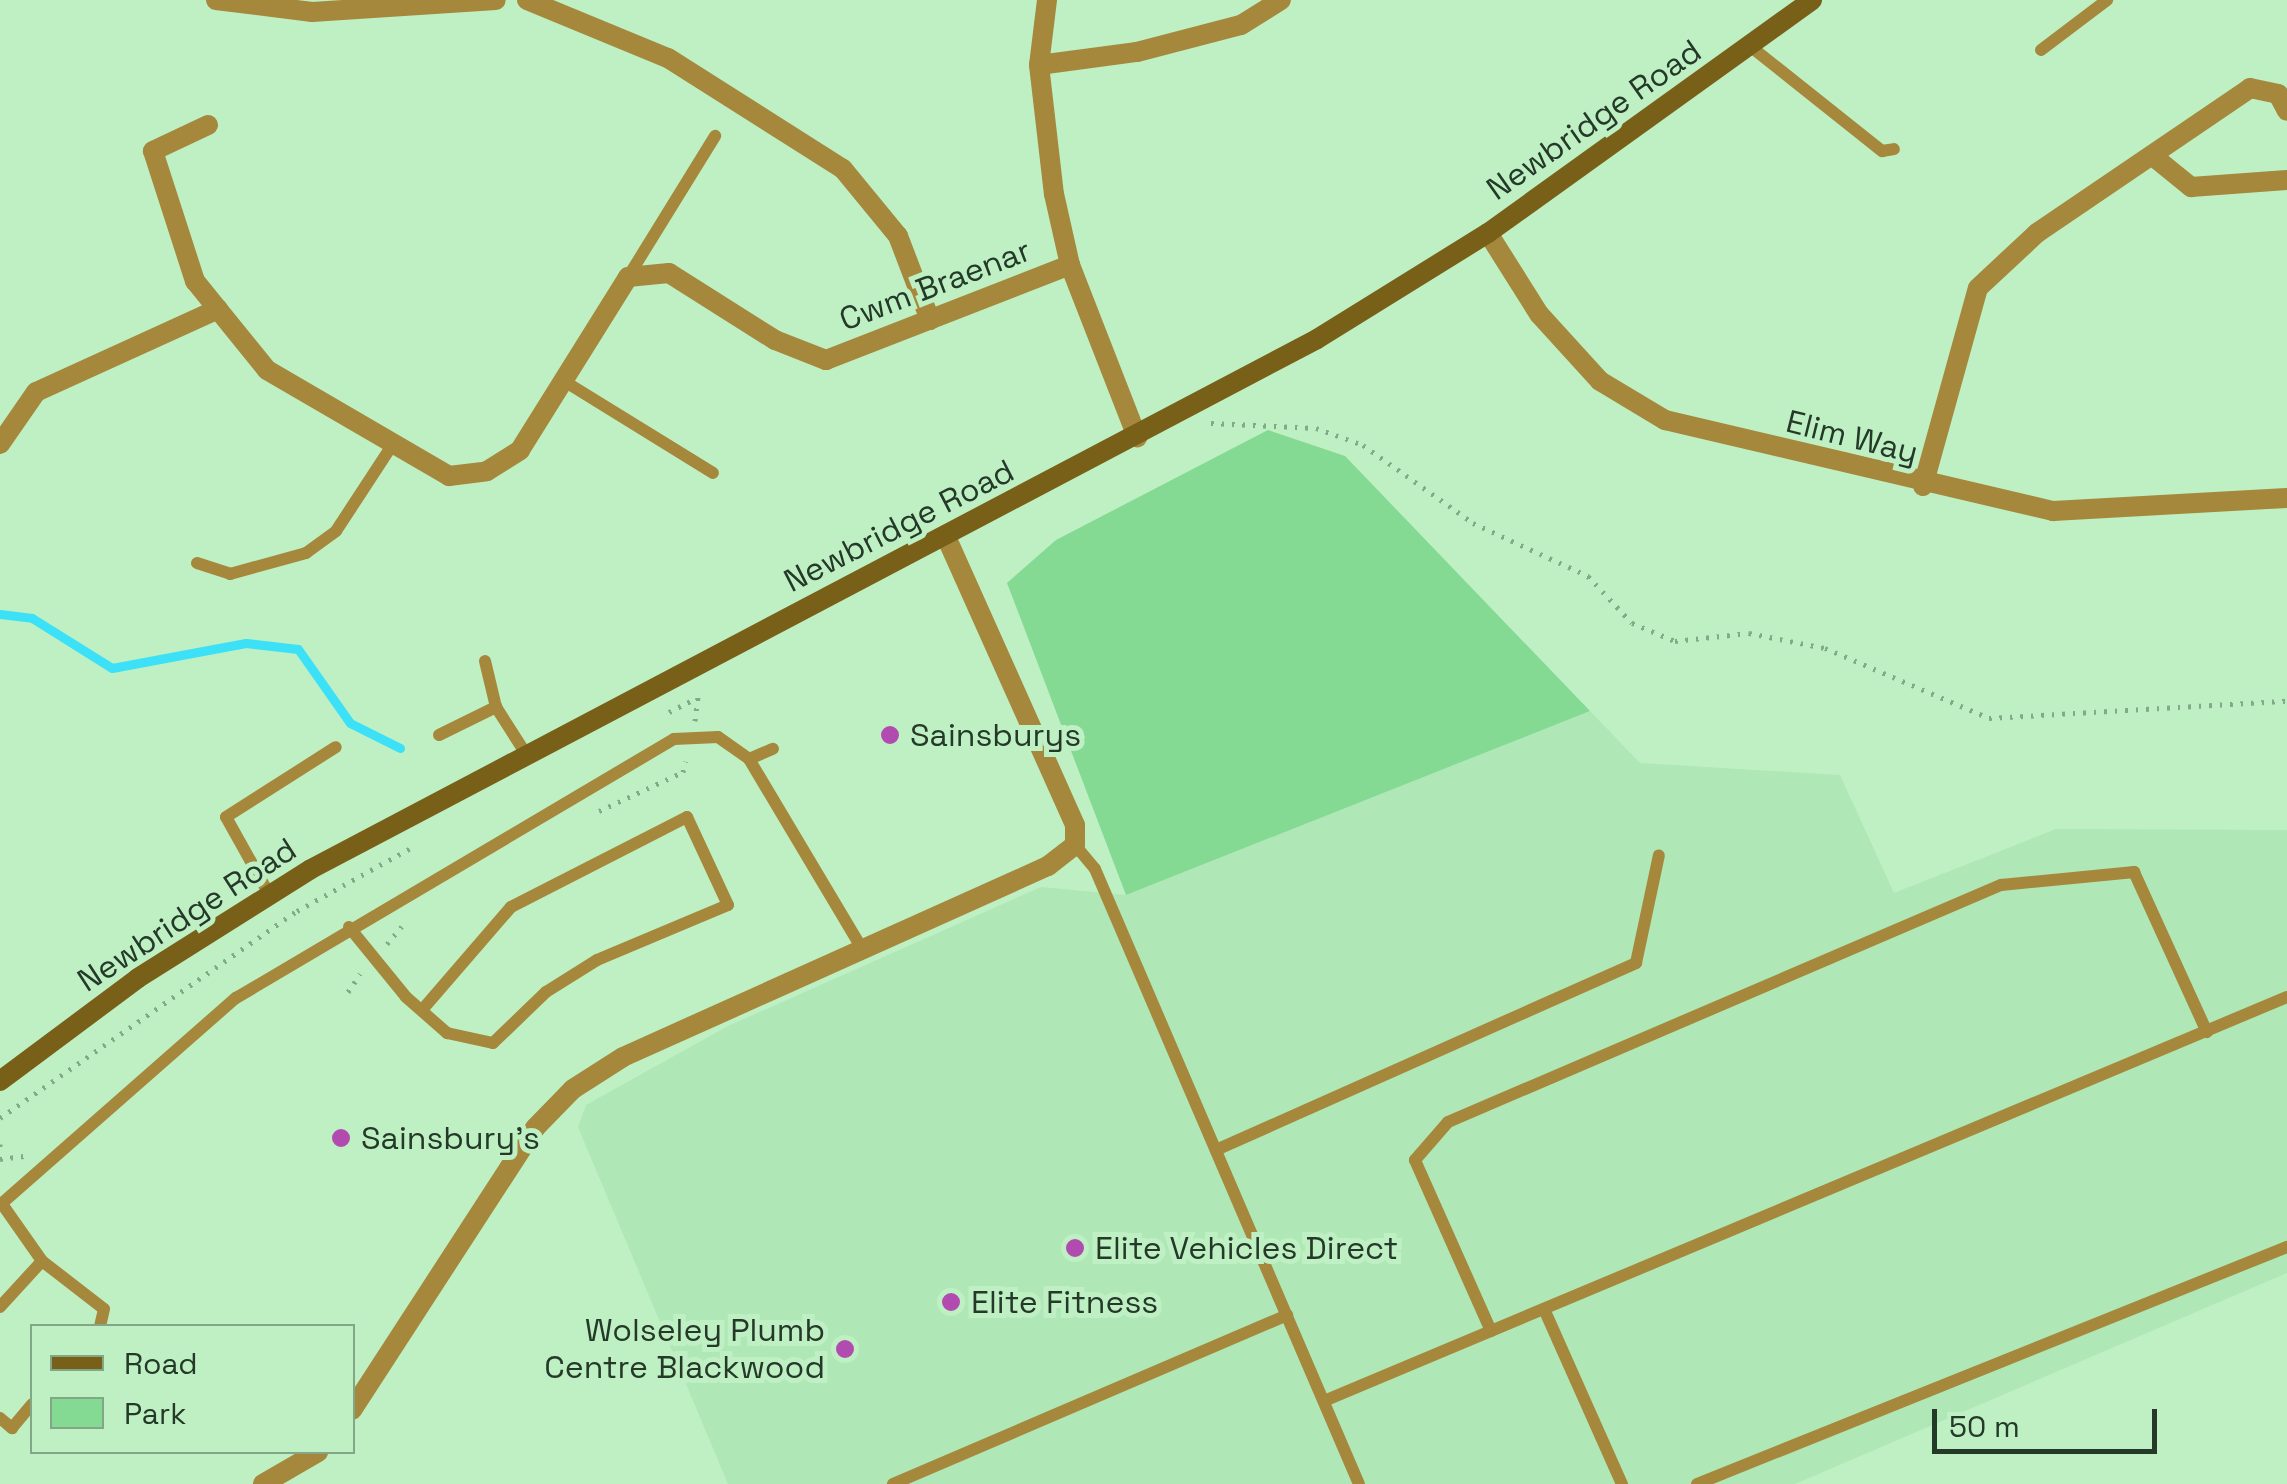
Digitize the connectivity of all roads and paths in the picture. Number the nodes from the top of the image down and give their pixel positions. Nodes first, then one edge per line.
1 (216, 0) edge
2 (496, 0) edge
3 (526, 0) edge
4 (1047, 0) edge
5 (1282, 0) edge
6 (1812, 0) edge
7 (2107, 0) edge
8 (1750, 46) junction
9 (2040, 50) dead end
10 (1039, 65) junction
11 (2287, 110) edge
12 (208, 125) dead end
13 (715, 136) dead end
14 (1894, 150) dead end
15 (2154, 156) junction
16 (2287, 180) edge
17 (1488, 233) junction
18 (1070, 265) junction
19 (628, 277) junction
20 (218, 309) junction
21 (930, 320) junction
22 (564, 381) junction
23 (1250, 425) dead end
24 (1137, 437) junction
25 (0, 444) edge
26 (393, 444) junction
27 (713, 473) dead end
28 (1923, 486) junction
29 (2287, 498) edge
30 (946, 536) junction
31 (197, 564) dead end
32 (485, 662) dead end
33 (697, 698) dead end
34 (2287, 701) edge
35 (496, 707) junction
36 (649, 722) dead end
37 (439, 734) dead end
38 (336, 746) dead end
39 (773, 750) dead end
40 (526, 754) junction
41 (749, 759) junction
42 (426, 839) dead end
43 (1075, 845) junction
44 (1659, 855) dead end
45 (269, 894) junction
46 (348, 927) junction
47 (861, 948) junction
48 (2287, 997) edge
49 (422, 1010) junction
50 (2207, 1032) junction
51 (0, 1082) edge
52 (0, 1118) edge
53 (1216, 1150) junction
54 (1, 1205) edge
55 (2287, 1247) edge
56 (42, 1260) junction
57 (0, 1307) edge
58 (1544, 1308) junction
59 (1287, 1315) junction
60 (100, 1324) edge
61 (1491, 1331) junction
62 (1324, 1401) junction
63 (355, 1405) edge
64 (30, 1406) edge
65 (0, 1418) edge
66 (315, 1454) edge
67 (263, 1484) edge
68 (893, 1484) edge
69 (1360, 1484) edge
70 (1622, 1484) edge
71 (1697, 1484) edge

1 - 2 street
3 - 21 street
4 - 10 street
5 - 10 street
6 - 8 main road, Newbridge Road
7 - 9 lane
8 - 14 lane
8 - 17 main road, Newbridge Road
10 - 18 street
11 - 15 street
12 - 20 street
13 - 19 lane
15 - 16 street
15 - 28 street
17 - 24 main road, Newbridge Road
17 - 28 street, Elim Way
18 - 21 street, Cwm Braenar
18 - 24 street
19 - 21 street, Cwm Braenar
19 - 22 street
20 - 25 street
20 - 26 street
22 - 26 street
22 - 27 lane
23 - 34 path
24 - 30 main road, Newbridge Road
26 - 31 lane
28 - 29 street, Elim Way
30 - 40 main road, Newbridge Road
30 - 43 street
32 - 35 lane
33 - 36 path
35 - 37 lane
35 - 40 lane
38 - 45 lane
39 - 41 lane
40 - 45 main road, Newbridge Road
41 - 46 lane
41 - 47 lane
42 - 52 path
43 - 47 street
43 - 53 lane
44 - 53 lane
45 - 51 main road, Newbridge Road
46 - 49 lane
46 - 54 lane
47 - 63 street
48 - 50 lane
49 - 49 lane
50 - 58 lane
50 - 61 lane
53 - 59 lane
54 - 56 lane
55 - 71 lane
56 - 57 lane
56 - 60 lane
58 - 61 lane
58 - 70 lane
59 - 62 lane
59 - 68 lane
61 - 62 lane
62 - 69 lane
64 - 65 lane
66 - 67 street

